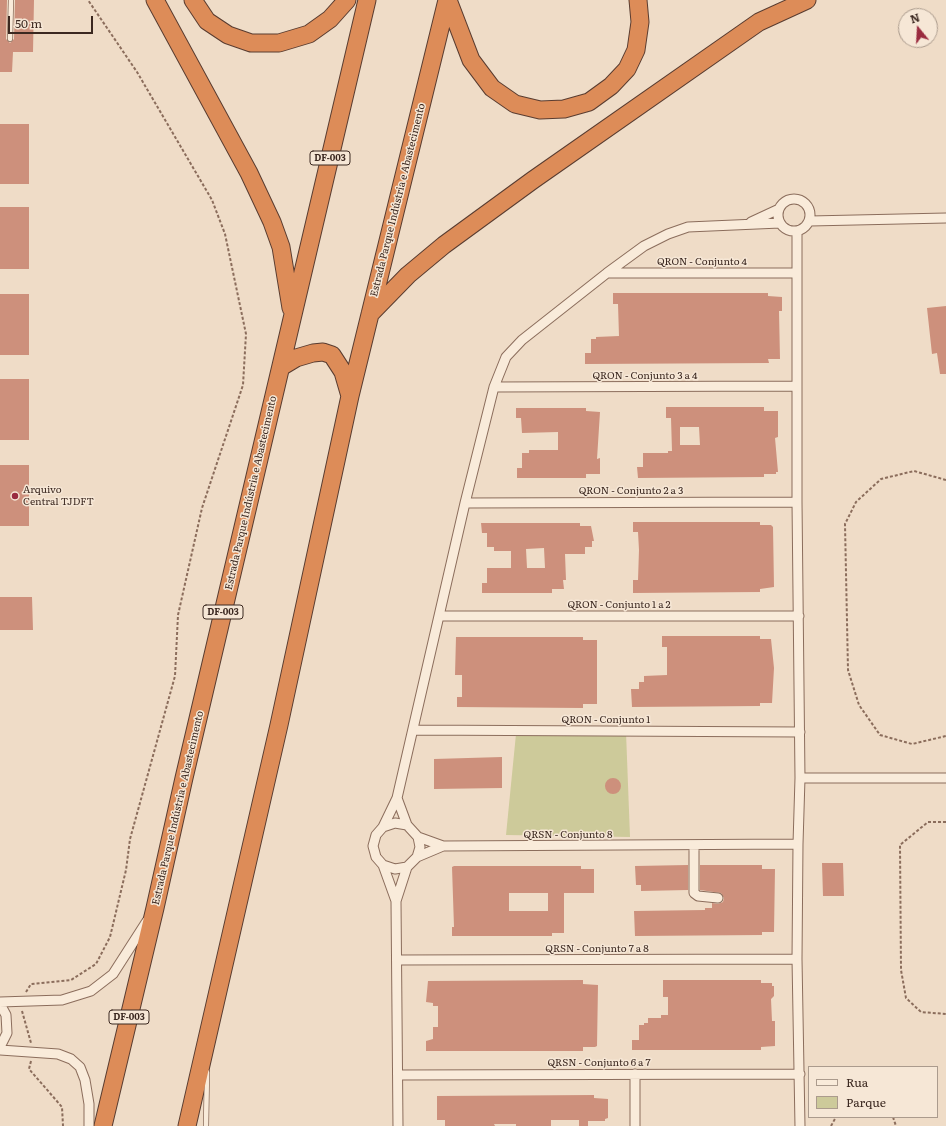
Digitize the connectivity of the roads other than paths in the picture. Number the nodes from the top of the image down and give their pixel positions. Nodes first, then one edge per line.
1 (10, 0) edge
2 (155, 0) edge
3 (193, 0) edge
4 (347, 0) edge
5 (367, 0) edge
6 (448, 0) edge
7 (638, 0) edge
8 (807, 0) edge
9 (10, 39) dead end
10 (779, 209) junction
11 (946, 218) edge
12 (810, 221) junction
13 (780, 223) junction
14 (746, 224) junction
15 (797, 231) junction
16 (607, 273) junction
17 (796, 273) junction
18 (370, 314) junction
19 (292, 316) junction
20 (281, 367) junction
21 (797, 386) junction
22 (494, 387) junction
23 (350, 396) junction
24 (465, 502) junction
25 (797, 502) junction
26 (439, 616) junction
27 (799, 616) junction
28 (413, 730) junction
29 (800, 732) junction
30 (800, 778) junction
31 (946, 778) edge
32 (397, 798) junction
33 (407, 825) junction
34 (383, 827) junction
35 (418, 836) junction
36 (798, 844) junction
37 (694, 845) junction
38 (443, 846) junction
39 (417, 857) junction
40 (383, 865) junction
41 (407, 866) junction
42 (718, 898) dead end
43 (396, 901) junction
44 (156, 908) junction
45 (797, 959) junction
46 (397, 960) junction
47 (0, 1003) edge
48 (208, 1036) junction
49 (0, 1047) edge
50 (0, 1050) edge
51 (635, 1074) junction
52 (800, 1074) junction
53 (398, 1075) junction
54 (89, 1126) edge
55 (103, 1126) edge
56 (187, 1126) edge
57 (206, 1126) edge
58 (398, 1126) edge
59 (635, 1126) edge
60 (800, 1126) edge

1 - 9 lane
2 - 19 highway
3 - 4 highway
5 - 19 highway, Estrada Parque Indústria e Abastecimento / DF-003
6 - 7 highway
6 - 18 highway, Estrada Parque Indústria e Abastecimento
8 - 18 highway
10 - 12 street
10 - 13 street
10 - 14 street
11 - 12 street
12 - 15 street
13 - 14 street
13 - 15 street
14 - 16 street
15 - 17 street
16 - 17 street, QRON - Conjunto 4
16 - 22 street
17 - 21 street
18 - 23 highway, Estrada Parque Indústria e Abastecimento
19 - 20 highway, Estrada Parque Indústria e Abastecimento / DF-003
20 - 23 highway
20 - 44 highway, Estrada Parque Indústria e Abastecimento / DF-003
21 - 22 street, QRON - Conjunto 3 a 4
21 - 25 street
22 - 24 street
23 - 48 highway, Estrada Parque Indústria e Abastecimento
24 - 25 street, QRON - Conjunto 2 a 3
24 - 26 street
25 - 27 street
26 - 27 street, QRON - Conjunto 1 a 2
26 - 28 street
27 - 29 street
28 - 29 street, QRON - Conjunto 1
28 - 32 street
29 - 30 street
30 - 31 street
30 - 36 street
32 - 33 street
32 - 34 street
33 - 34 street
33 - 35 street
34 - 40 street
35 - 38 street, QRSN - Conjunto 8
35 - 39 street
36 - 37 street, QRSN - Conjunto 8
36 - 45 street
37 - 38 street, QRSN - Conjunto 8
37 - 42 street
38 - 39 street, QRSN - Conjunto 8
39 - 41 street
40 - 41 street
40 - 43 street
41 - 43 street
43 - 46 street
44 - 47 street
44 - 55 highway, Estrada Parque Indústria e Abastecimento / DF-003
45 - 46 street, QRSN - Conjunto 7 a 8
45 - 52 street
46 - 53 street
47 - 49 street
48 - 56 highway, Estrada Parque Indústria e Abastecimento
48 - 57 lane
50 - 54 street
51 - 52 street, QRSN - Conjunto 6 a 7
51 - 53 street, QRSN - Conjunto 6 a 7
51 - 59 street
52 - 60 street
53 - 58 street

